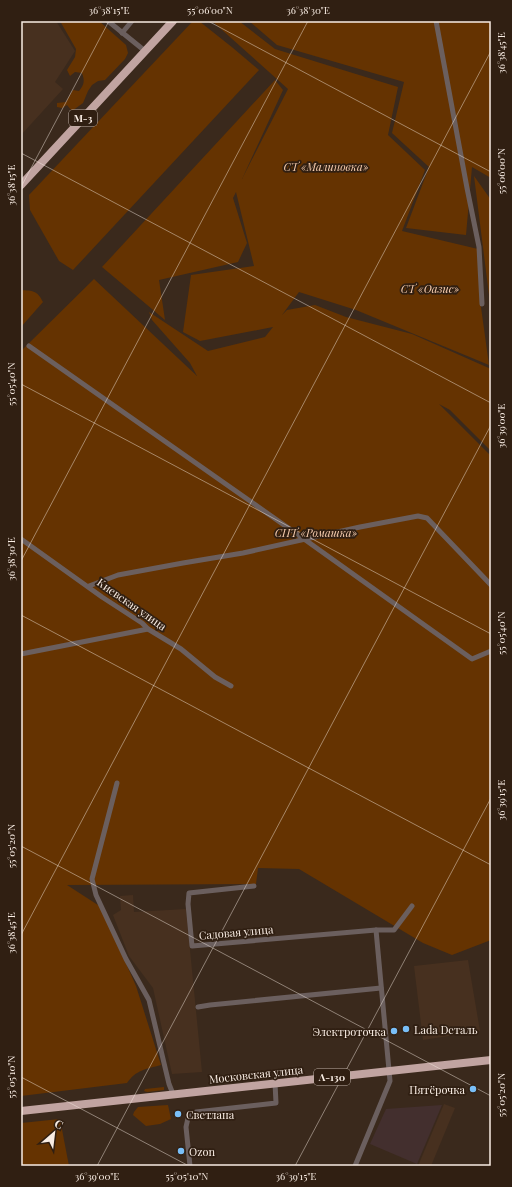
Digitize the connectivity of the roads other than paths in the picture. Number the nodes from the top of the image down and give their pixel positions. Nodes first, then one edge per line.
1 (108, 21) edge
2 (132, 21) edge
3 (173, 21) edge
4 (436, 21) edge
5 (122, 33) junction
6 (145, 51) junction
7 (21, 185) edge
8 (482, 304) dead end
9 (29, 346) dead end
10 (21, 539) edge
11 (304, 539) junction
12 (491, 585) edge
13 (89, 586) junction
14 (148, 629) junction
15 (491, 651) edge
16 (21, 654) edge
17 (231, 686) dead end
18 (116, 783) dead end
19 (254, 886) dead end
20 (412, 906) dead end
21 (376, 930) junction
22 (381, 988) junction
23 (198, 1007) dead end
24 (491, 1060) edge
25 (389, 1072) junction
26 (274, 1083) junction
27 (173, 1094) junction
28 (21, 1111) edge
29 (190, 1166) edge
30 (356, 1166) edge

1 - 5 street
2 - 5 street
3 - 6 highway, М-3
4 - 8 street
5 - 6 street
6 - 7 highway, М-3
9 - 11 street
10 - 13 street, Киевская улица
11 - 12 street
11 - 13 street
11 - 15 street
13 - 14 street, Киевская улица
14 - 16 street
14 - 17 street, Киевская улица
18 - 27 street
19 - 21 street, Садовая улица
20 - 21 street
21 - 22 street
22 - 23 street
22 - 25 street
24 - 25 highway, Московская улица / А-130
25 - 26 highway, Московская улица / А-130
25 - 30 street
26 - 27 highway, Московская улица / А-130
26 - 29 street
27 - 28 highway, Московская улица / А-130

